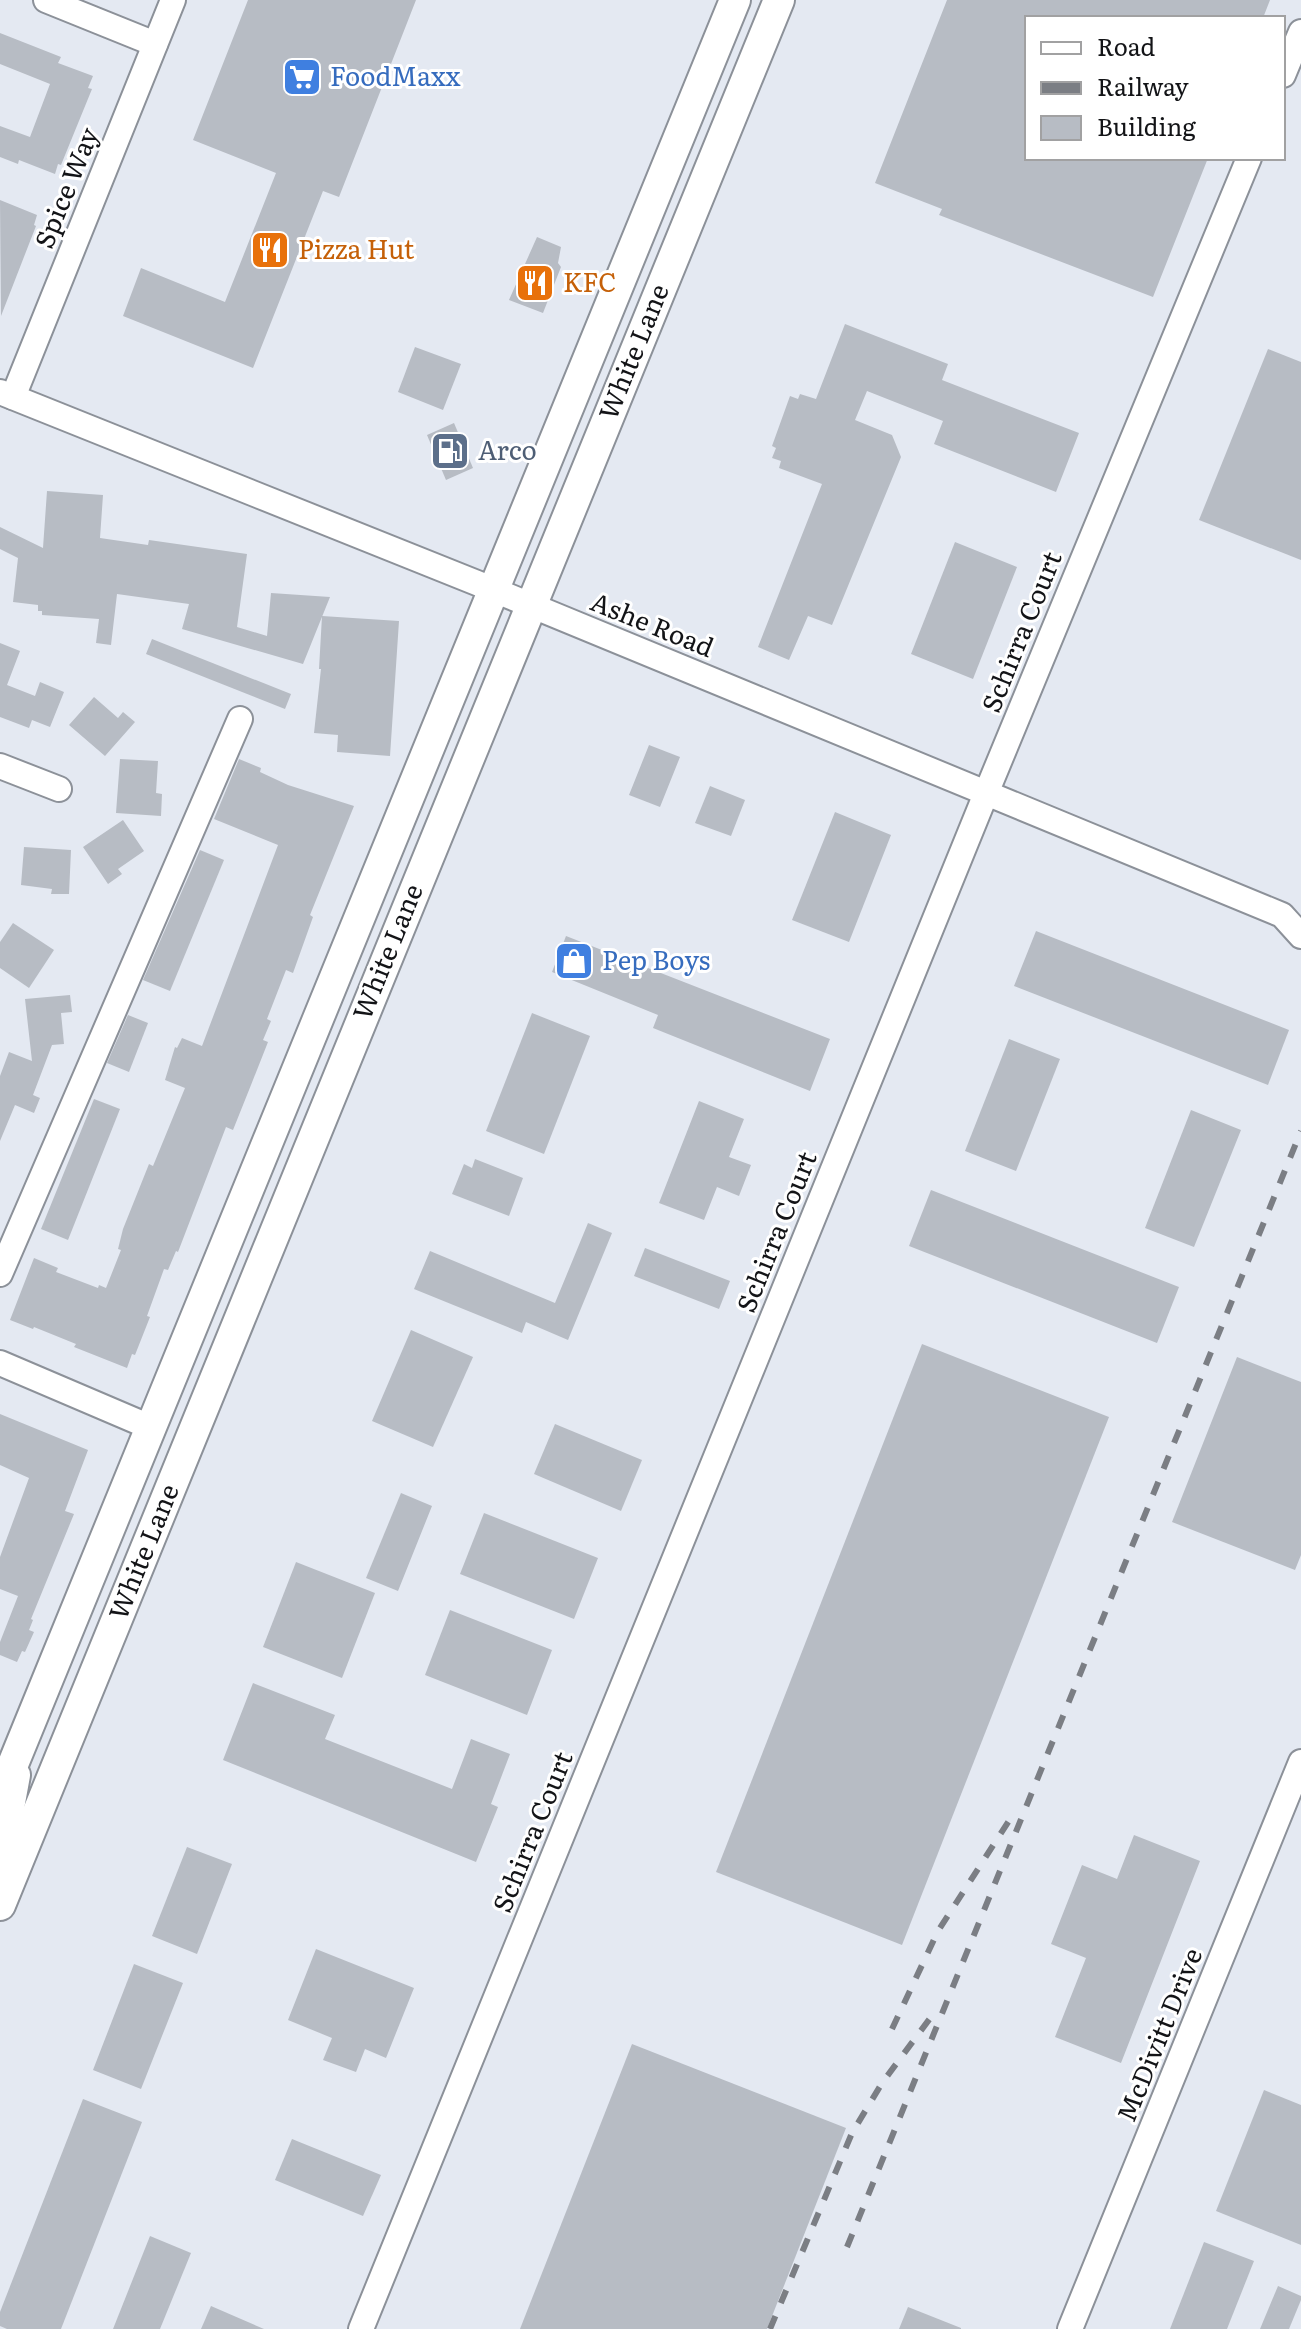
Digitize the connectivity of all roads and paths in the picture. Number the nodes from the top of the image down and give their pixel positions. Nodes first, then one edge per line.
1 (46, 0) edge
2 (173, 0) edge
3 (735, 0) edge
4 (775, 7) edge
5 (1301, 32) edge
6 (155, 44) junction
7 (715, 47) junction
8 (1285, 70) edge
9 (1248, 160) edge
10 (653, 198) junction
11 (697, 200) junction
12 (641, 335) junction
13 (7, 394) edge
14 (492, 589) junction
15 (529, 606) junction
16 (240, 719) dead end
17 (0, 766) edge
18 (59, 789) dead end
19 (987, 791) junction
20 (1292, 912) edge
21 (1301, 936) edge
22 (326, 996) junction
23 (302, 1163) junction
24 (230, 1232) junction
25 (0, 1274) edge
26 (0, 1363) edge
27 (219, 1367) junction
28 (150, 1427) junction
29 (126, 1595) junction
30 (22, 1742) junction
31 (1301, 1762) edge
32 (0, 1796) edge
33 (0, 1857) edge
34 (2, 1891) edge
35 (361, 2329) edge
36 (1070, 2329) edge

1 - 6 street
2 - 6 street, Spice Way
3 - 7 main road, White Lane
4 - 11 main road, White Lane
5 - 8 street
6 - 13 street, Spice Way
7 - 10 main road, White Lane
7 - 11 main road
9 - 19 street, Schirra Court
10 - 12 main road
10 - 14 main road, White Lane
11 - 12 main road, White Lane
12 - 15 main road, White Lane
13 - 14 street, Ashe Road
14 - 15 street, Ashe Road
14 - 22 main road, White Lane
15 - 19 street, Ashe Road
15 - 23 main road, White Lane
16 - 25 street
17 - 18 street
19 - 20 street, Ashe Road
19 - 35 street, Schirra Court
20 - 21 street, Ashe Road
22 - 23 main road
22 - 24 main road, White Lane
23 - 27 main road, White Lane
24 - 27 main road
24 - 28 main road, White Lane
26 - 28 street
27 - 29 main road, White Lane
28 - 29 main road
28 - 30 main road, White Lane
29 - 34 main road, White Lane
30 - 32 main road, White Lane
30 - 33 main road
31 - 36 street, McDivitt Drive

